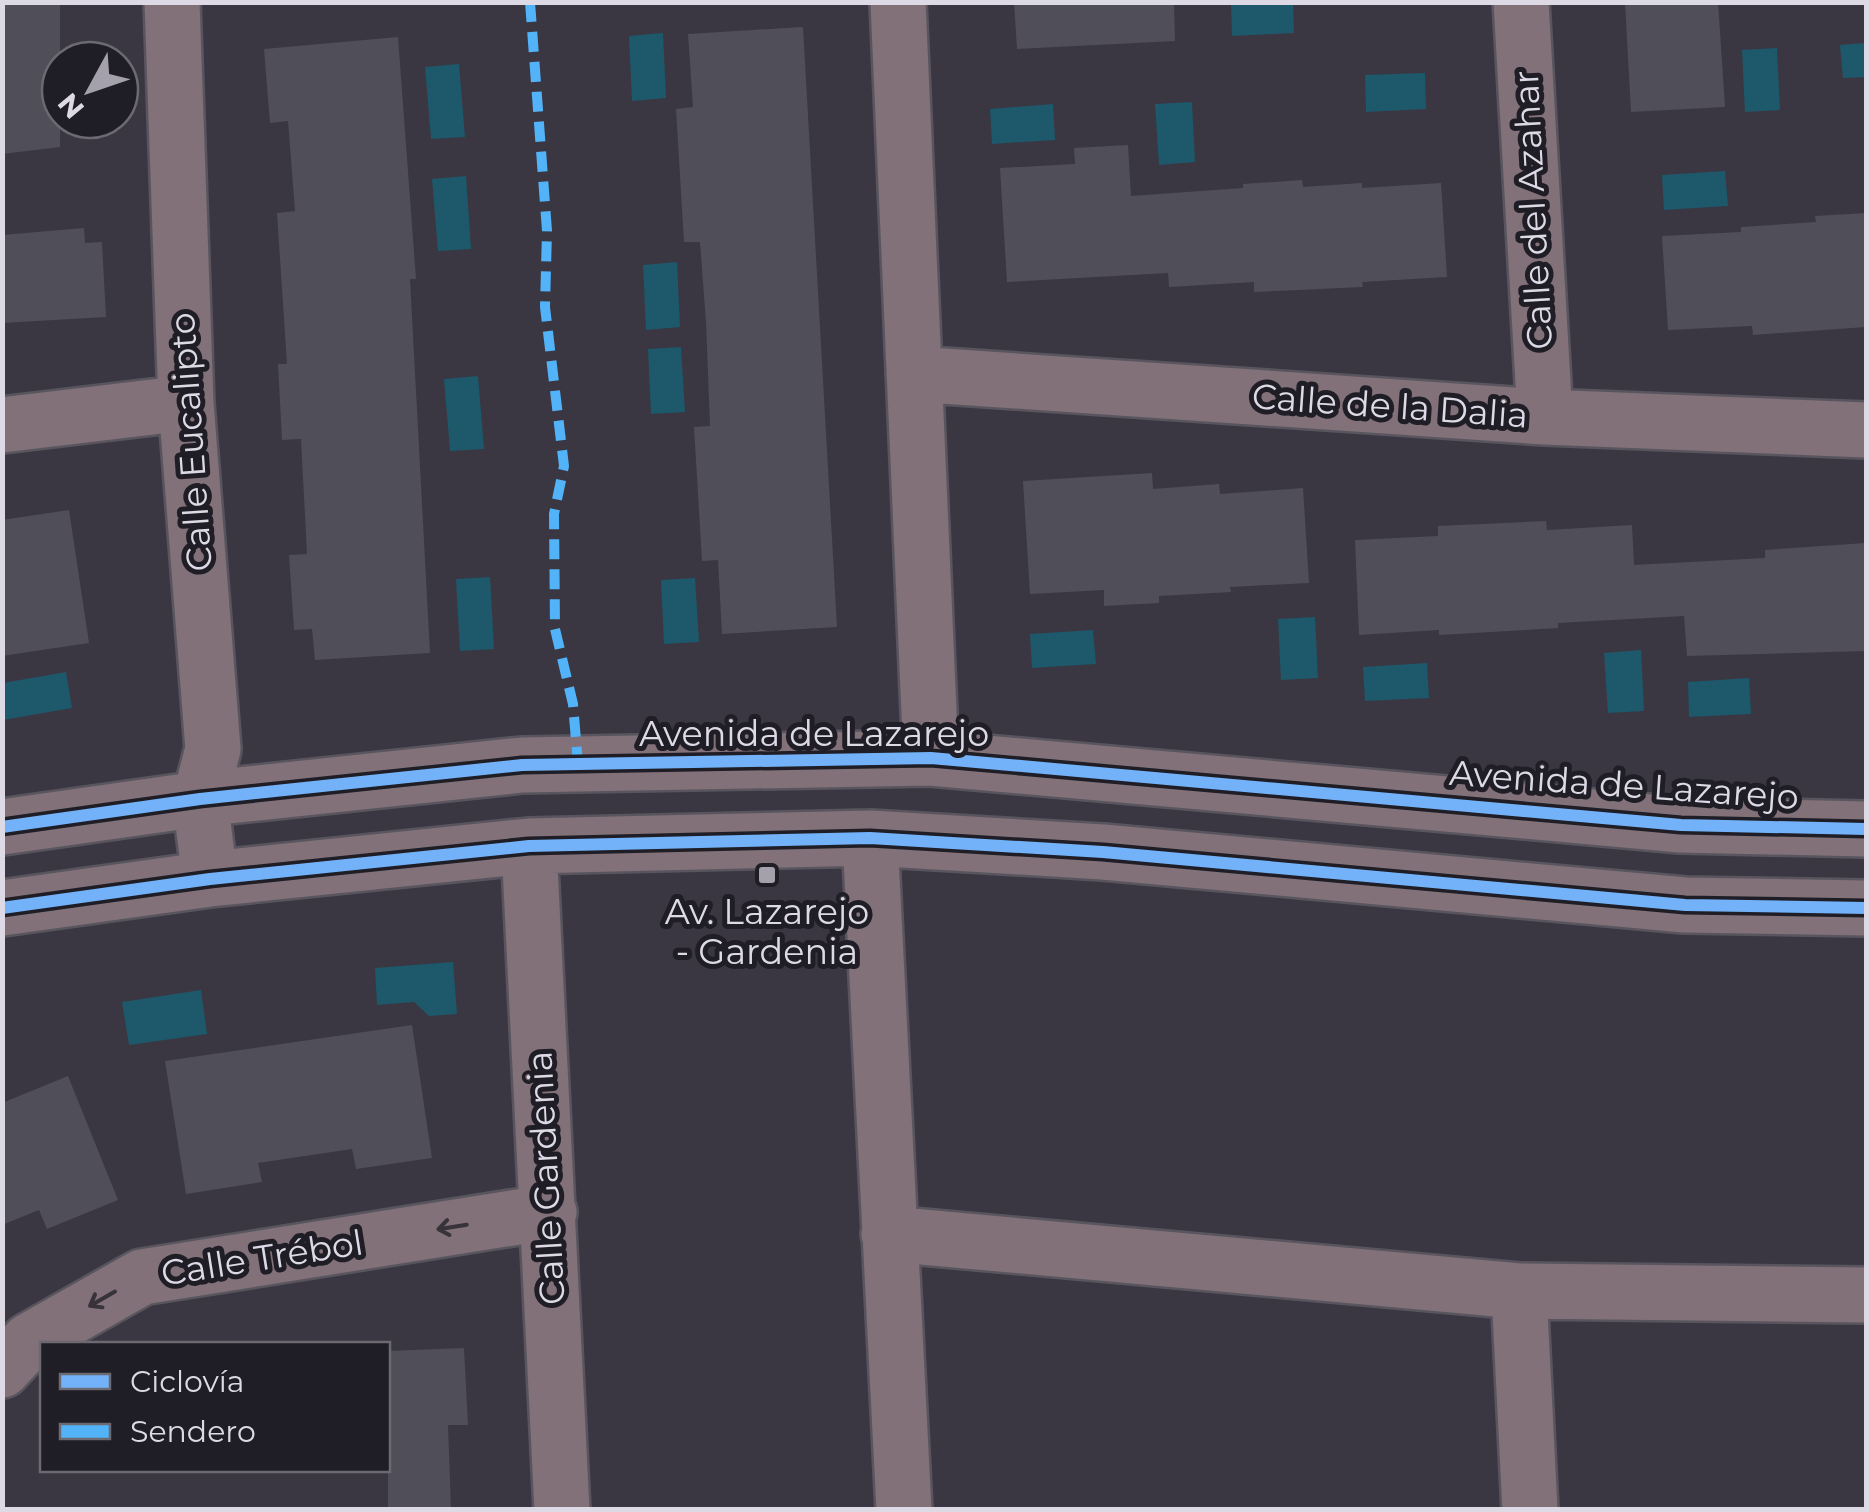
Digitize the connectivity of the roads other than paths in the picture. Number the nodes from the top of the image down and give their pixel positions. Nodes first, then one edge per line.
1 (172, 2) edge
2 (898, 2) edge
3 (1522, 2) edge
4 (914, 374) junction
5 (186, 404) junction
6 (1545, 417) junction
7 (2, 425) edge
8 (1866, 430) edge
9 (931, 758) junction
10 (200, 799) junction
11 (2, 826) edge
12 (1866, 829) edge
13 (870, 838) junction
14 (529, 846) junction
15 (210, 879) junction
16 (2, 908) edge
17 (1866, 908) edge
18 (548, 1212) junction
19 (889, 1234) junction
20 (1519, 1290) junction
21 (1866, 1295) edge
22 (2, 1370) edge
23 (562, 1510) edge
24 (904, 1510) edge
25 (1530, 1510) edge

1 - 5 street, Calle Eucalipto
2 - 4 street, Avenida de Lazarejo
3 - 6 street, Calle del Azahar
4 - 6 street, Calle de la Dalia
4 - 9 street, Avenida de Lazarejo
5 - 7 street
5 - 10 street, Calle Eucalipto
6 - 8 street, Calle de la Dalia
9 - 10 street, Avenida de Lazarejo
9 - 12 street, Avenida de Lazarejo
10 - 11 street, Avenida de Lazarejo
10 - 15 street, Calle Eucalipto
13 - 14 street
13 - 17 street
13 - 19 street
14 - 15 street
14 - 18 street, Calle Gardenia
15 - 16 street
18 -> 22 street, Calle Trébol
18 - 23 street, Calle Gardenia
19 - 20 street
19 - 24 street
20 - 21 street
20 - 25 street

